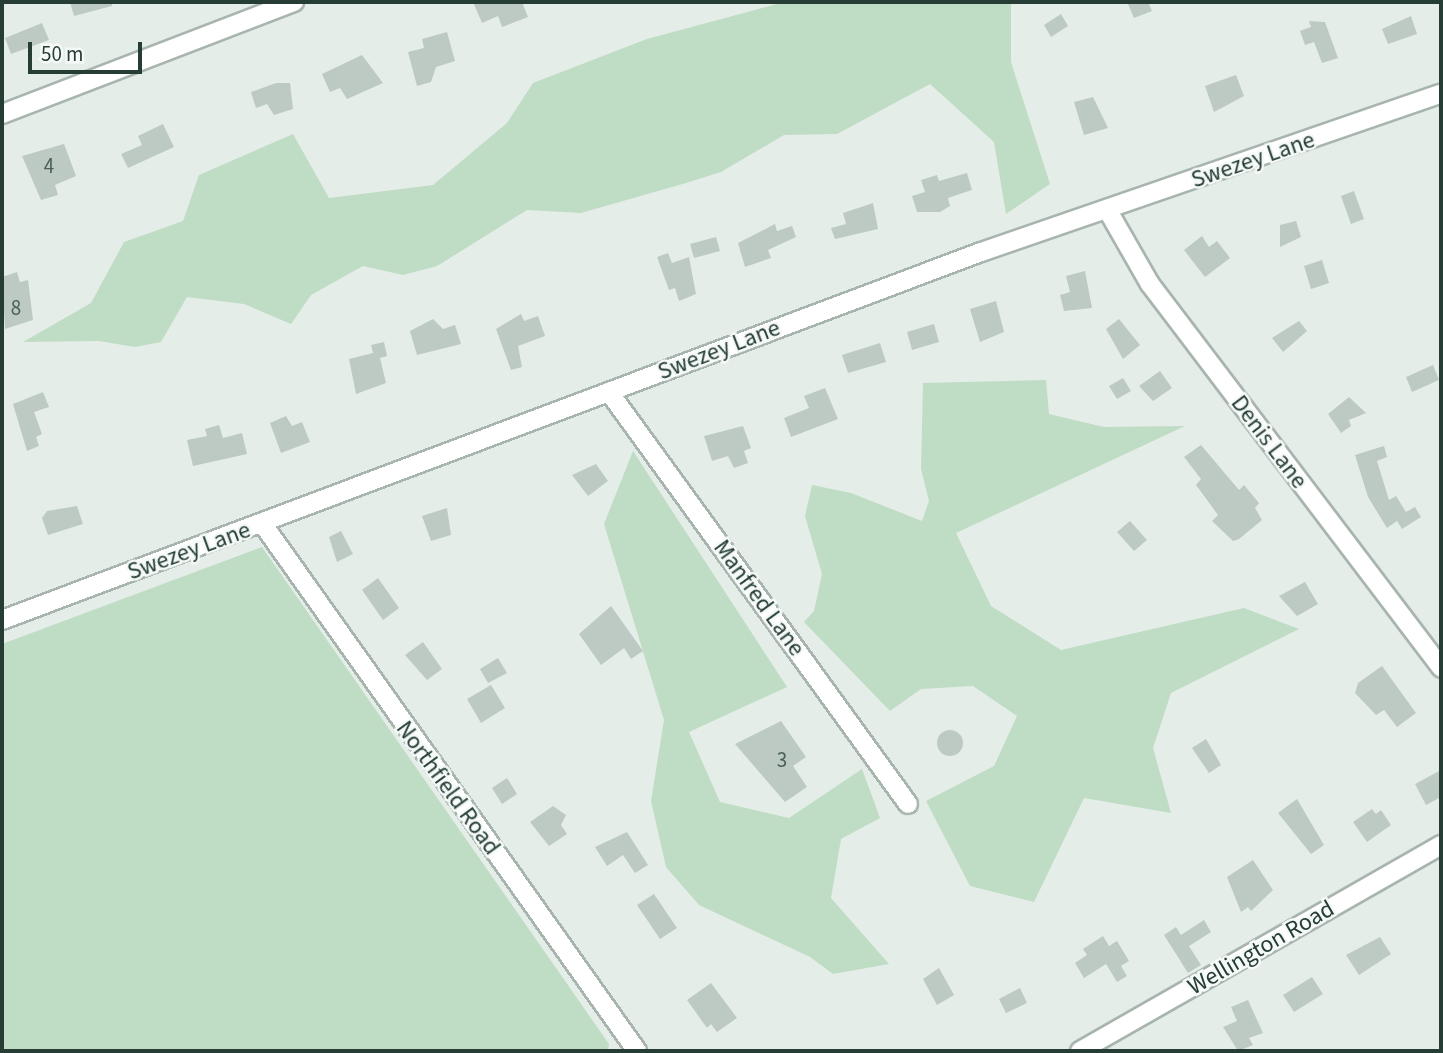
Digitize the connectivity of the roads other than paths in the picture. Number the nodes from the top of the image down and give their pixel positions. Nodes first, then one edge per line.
1 (294, 2) edge
2 (1441, 94) edge
3 (2, 114) edge
4 (1107, 209) junction
5 (609, 392) junction
6 (262, 523) junction
7 (2, 620) edge
8 (1441, 668) edge
9 (908, 804) dead end
10 (1441, 845) edge
11 (637, 1051) edge
12 (1080, 1051) edge

1 - 3 street
2 - 4 street, Swezey Lane
4 - 5 street, Swezey Lane
4 - 8 street, Denis Lane
5 - 6 street, Swezey Lane
5 - 9 street, Manfred Lane
6 - 7 street, Swezey Lane
6 - 11 street, Northfield Road
10 - 12 street, Wellington Road

